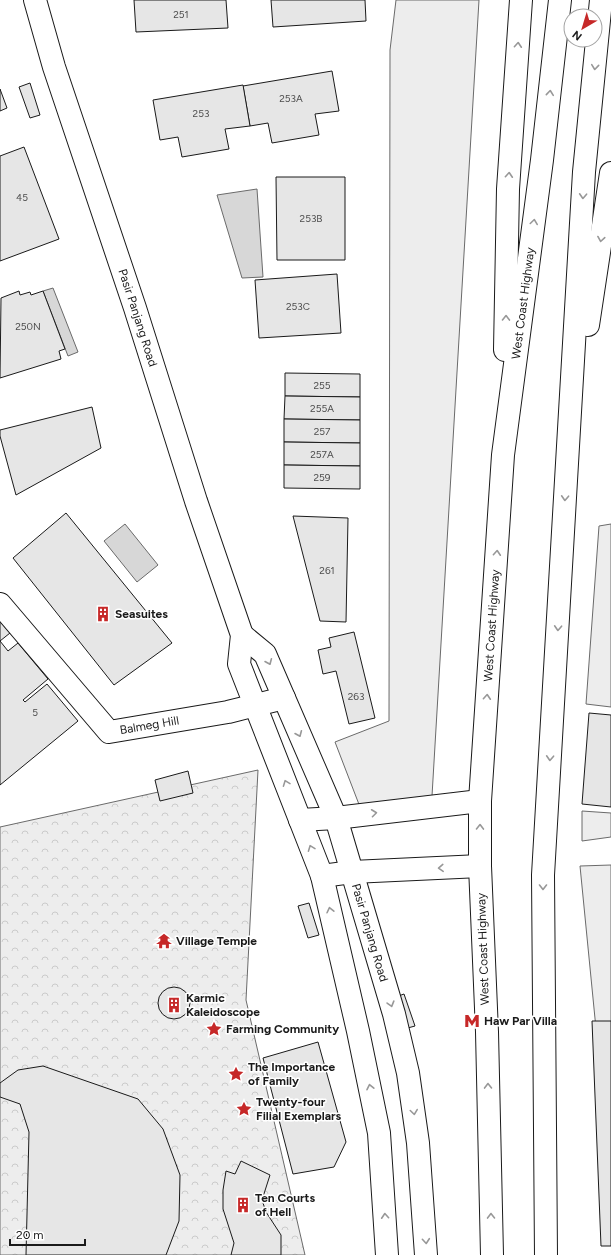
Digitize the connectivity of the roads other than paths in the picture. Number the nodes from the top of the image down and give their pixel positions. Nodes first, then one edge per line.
1 (35, 0) edge
2 (521, 0) edge
3 (560, 0) edge
4 (601, 0) edge
5 (611, 173) edge
6 (503, 455) junction
7 (567, 459) junction
8 (0, 604) edge
9 (242, 635) junction
10 (284, 698) junction
11 (256, 704) junction
12 (480, 800) junction
13 (336, 818) junction
14 (300, 820) junction
15 (480, 866) junction
16 (352, 872) junction
17 (322, 876) junction
18 (387, 1255) edge
19 (426, 1255) edge
20 (492, 1255) edge
21 (546, 1255) edge

1 - 9 main road, Pasir Panjang Road
6 -> 2 main road
6 -> 3 main road, West Coast Highway
4 -> 7 main road
5 -> 7 main road
12 -> 6 main road, West Coast Highway
7 -> 21 main road
8 - 11 main road, Balmeg Hill
9 -> 10 main road, Pasir Panjang Road
9 - 11 main road, Pasir Panjang Road
10 - 11 main road, Balmeg Hill
10 -> 13 main road, Pasir Panjang Road
14 -> 11 main road, Pasir Panjang Road
13 -> 12 main road
15 -> 12 main road, West Coast Highway
13 - 14 main road
13 - 16 main road, Pasir Panjang Road
17 -> 14 main road, Pasir Panjang Road
15 -> 16 main road
20 -> 15 main road, West Coast Highway
16 - 17 main road
16 -> 19 main road, Pasir Panjang Road
18 -> 17 main road, Pasir Panjang Road

